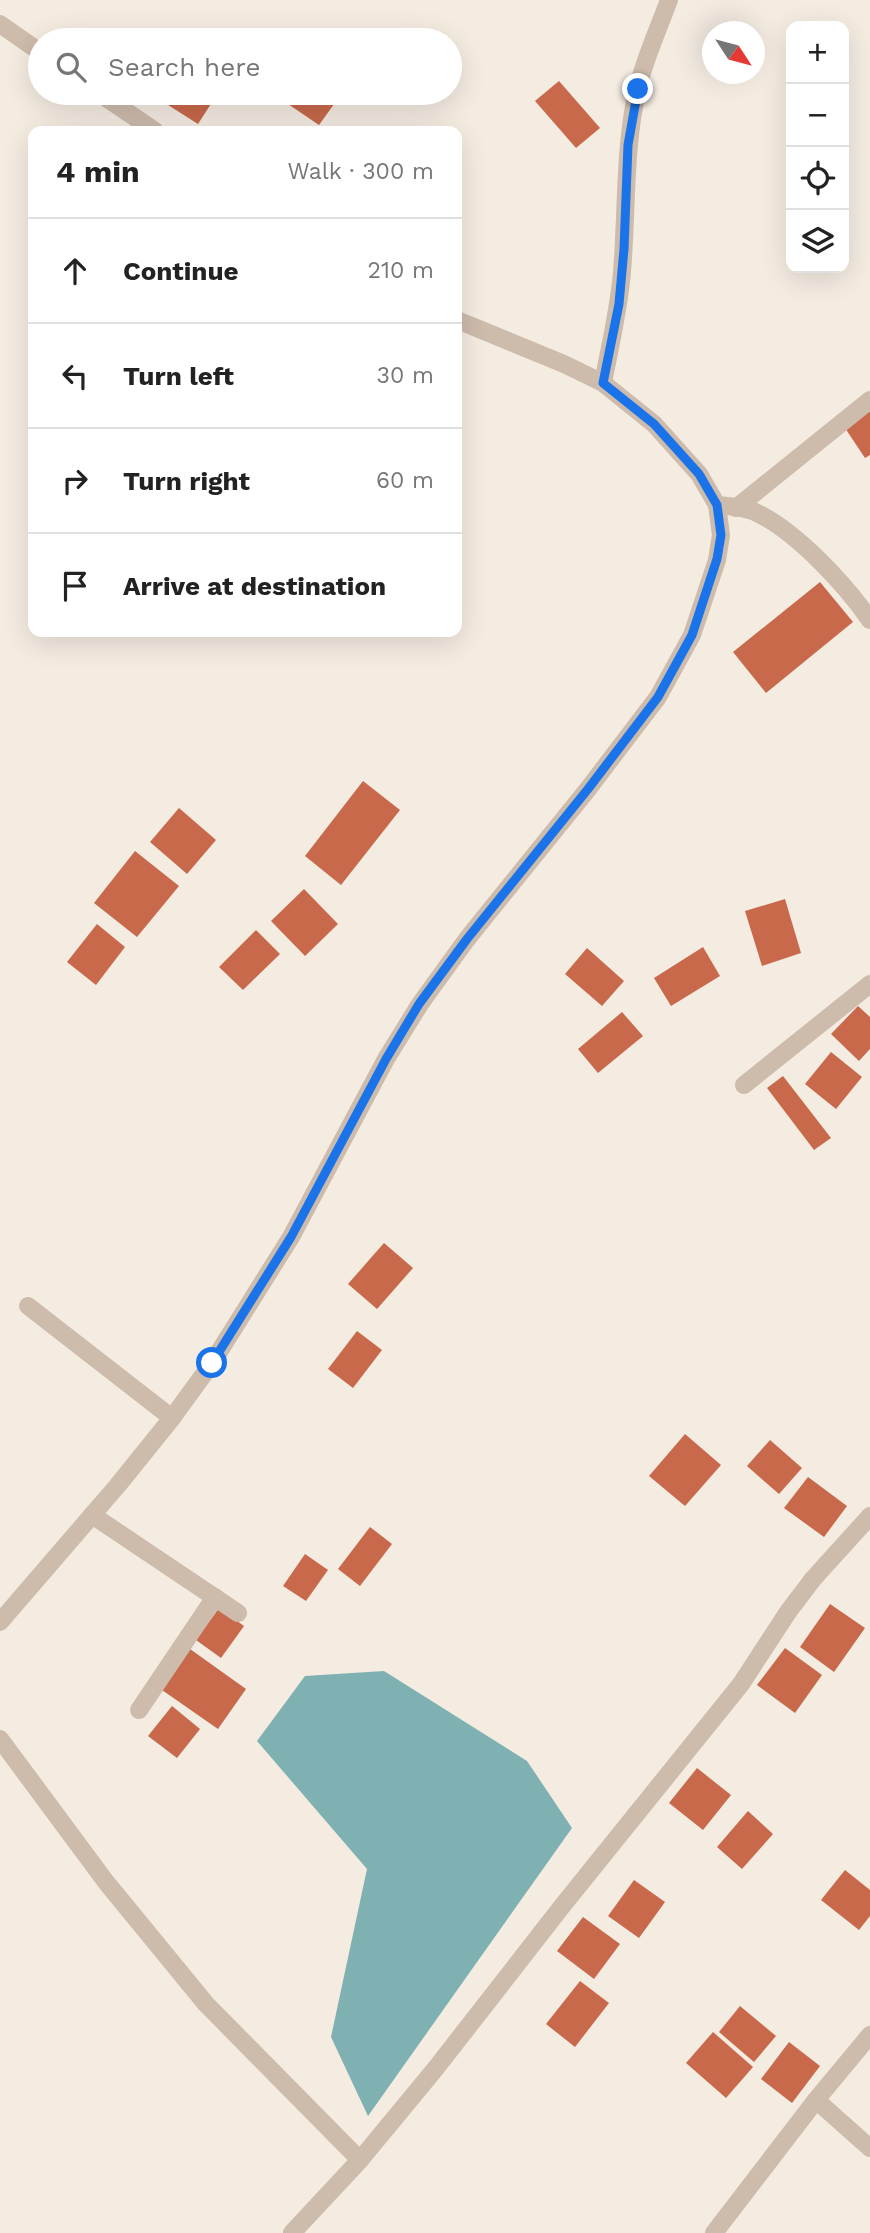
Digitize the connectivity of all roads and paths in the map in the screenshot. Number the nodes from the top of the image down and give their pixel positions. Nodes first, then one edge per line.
1 (669, 0) edge
2 (0, 24) edge
3 (28, 44) edge
4 (117, 105) edge
5 (148, 126) edge
6 (462, 322) edge
7 (603, 383) junction
8 (870, 400) edge
9 (717, 505) junction
10 (736, 508) junction
11 (870, 620) edge
12 (870, 984) edge
13 (744, 1085) dead end
14 (28, 1306) dead end
15 (172, 1418) junction
16 (92, 1515) junction
17 (870, 1516) edge
18 (215, 1597) junction
19 (238, 1613) dead end
20 (0, 1622) edge
21 (139, 1710) dead end
22 (0, 1740) edge
23 (870, 2035) edge
24 (816, 2100) junction
25 (870, 2148) edge
26 (360, 2160) junction
27 (292, 2233) edge
28 (714, 2233) edge

1 - 7 street
2 - 3 street
4 - 5 street
6 - 7 street
7 - 9 street
8 - 10 street
9 - 10 street
9 - 15 street
10 - 11 street
12 - 13 street
14 - 15 street
15 - 16 street
16 - 18 street
16 - 20 street
17 - 26 street
18 - 19 street
18 - 21 street
22 - 26 street
23 - 24 street
24 - 25 street
24 - 28 street
26 - 27 street

